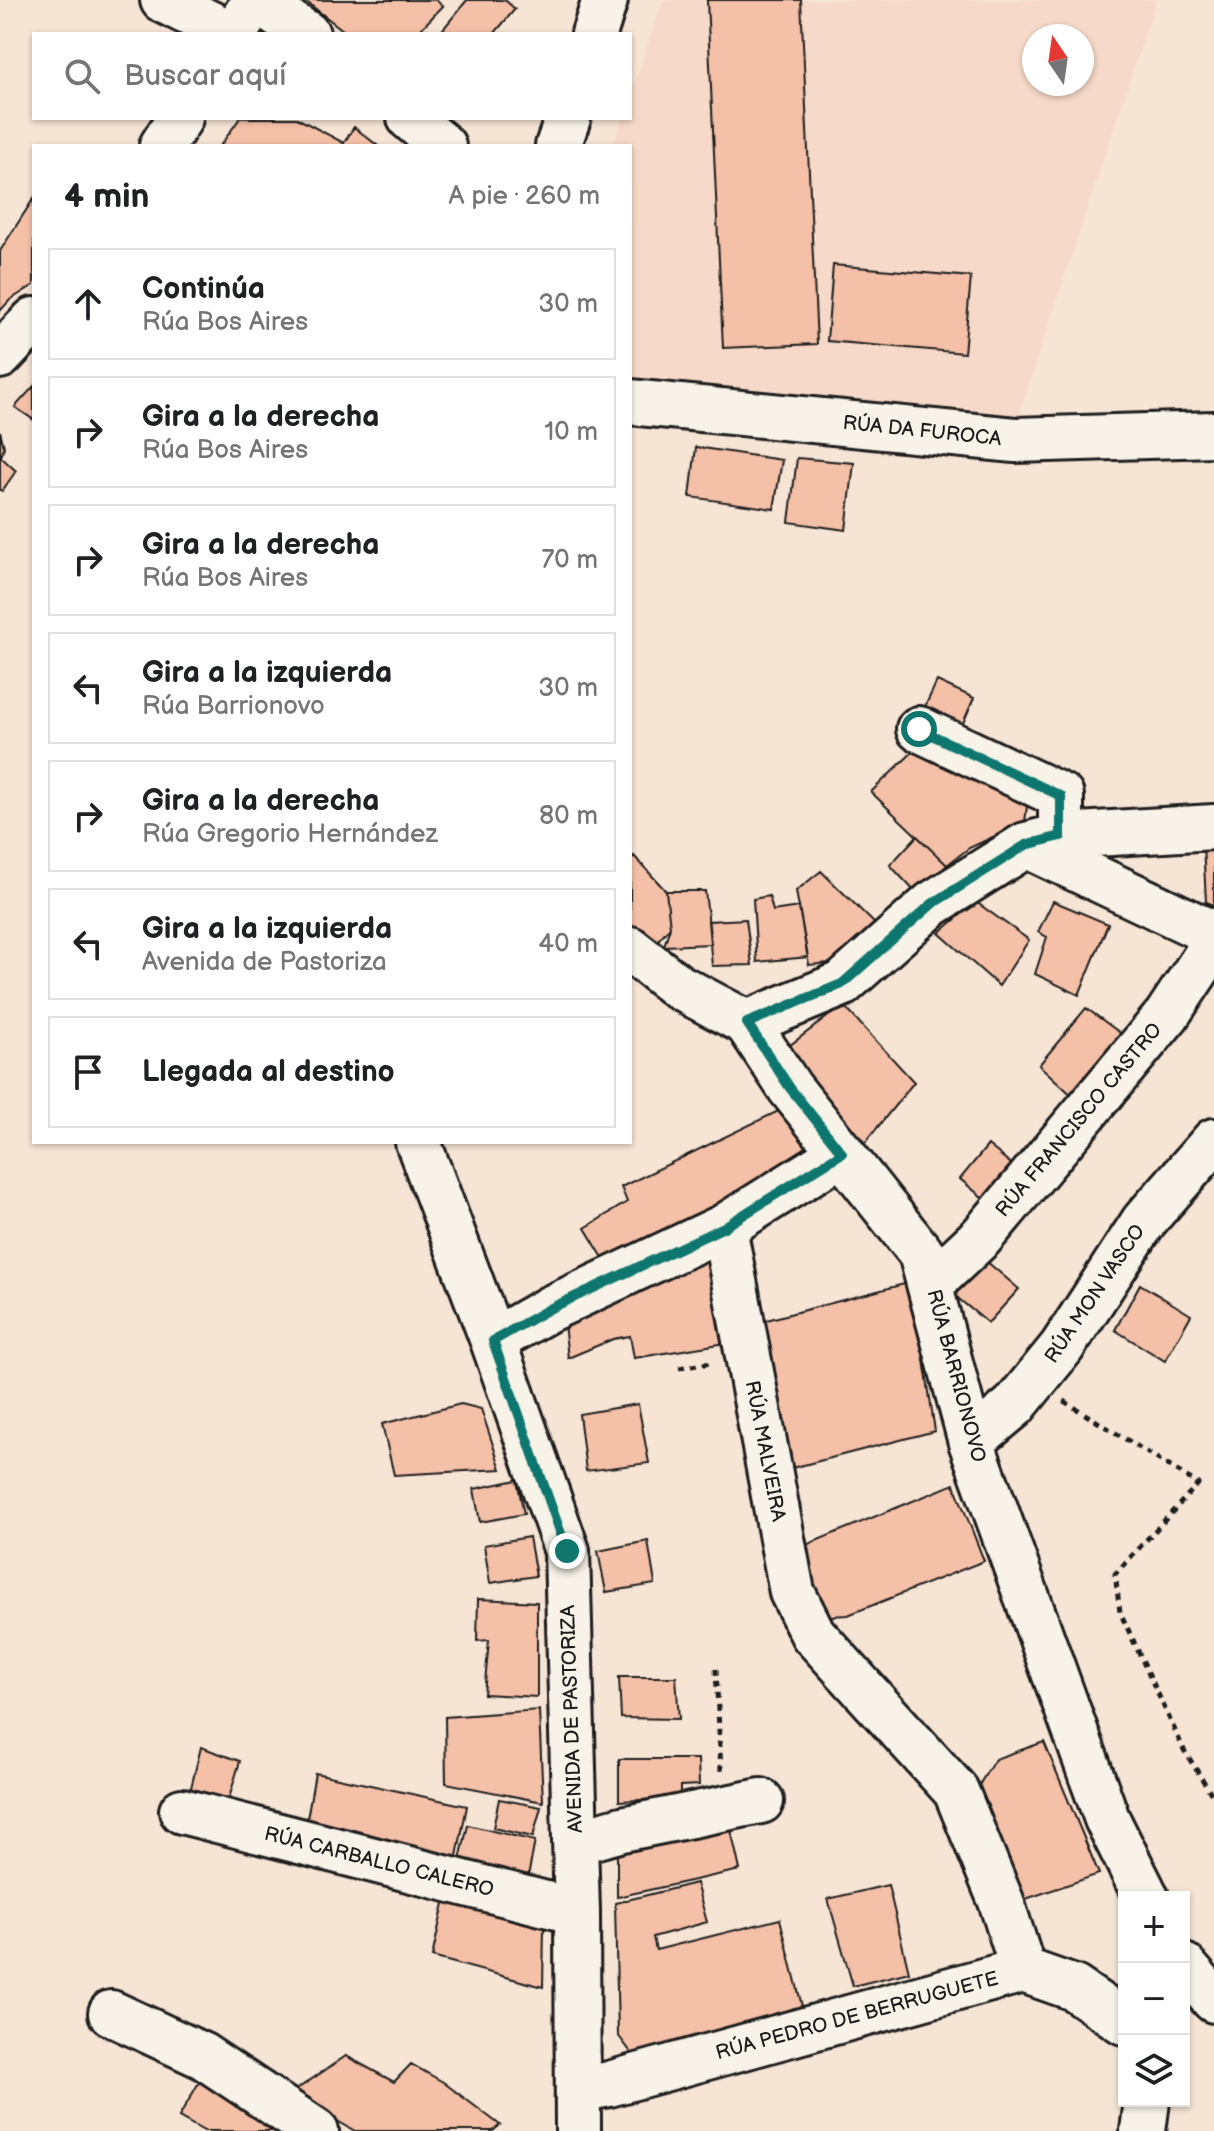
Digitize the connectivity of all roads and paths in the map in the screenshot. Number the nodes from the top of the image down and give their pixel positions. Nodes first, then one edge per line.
1 (163, 0) edge
2 (255, 0) edge
3 (605, 0) edge
4 (228, 32) edge
5 (233, 32) edge
6 (304, 32) edge
7 (595, 32) edge
8 (179, 120) edge
9 (412, 120) edge
10 (567, 120) edge
11 (163, 144) edge
12 (441, 144) edge
13 (559, 144) edge
14 (32, 322) edge
15 (0, 356) edge
16 (632, 402) edge
17 (1214, 434) edge
18 (919, 729) dead end
19 (1049, 826) junction
20 (1214, 827) edge
21 (1214, 934) edge
22 (1214, 944) edge
23 (632, 951) edge
24 (747, 1023) junction
25 (1214, 1141) edge
26 (419, 1144) edge
27 (842, 1153) junction
28 (724, 1227) junction
29 (931, 1284) junction
30 (493, 1341) junction
31 (720, 1362) dead end
32 (679, 1368) dead end
33 (1034, 1382) junction
34 (971, 1442) junction
35 (716, 1669) dead end
36 (722, 1773) dead end
37 (1214, 1798) edge
38 (761, 1801) dead end
39 (182, 1811) dead end
40 (575, 1842) junction
41 (1143, 1891) edge
42 (577, 1912) junction
43 (1023, 1970) junction
44 (1190, 1973) edge
45 (1214, 2000) edge
46 (111, 2013) dead end
47 (1118, 2018) edge
48 (1146, 2107) edge
49 (578, 2111) edge
50 (316, 2131) edge
51 (1143, 2131) edge

1 - 4 street
2 - 5 street
2 - 6 street
3 - 7 street
8 - 11 street
9 - 12 street
10 - 13 street
14 - 15 street
16 - 17 street, RÚA DA FUROCA
18 - 19 street
19 - 20 street
19 - 21 street
19 - 24 street
22 - 29 street, RÚA FRANCISCO CASTRO
23 - 24 street, RÚA BARRIONOVO
24 - 27 street, RÚA BARRIONOVO
25 - 33 street, RÚA MON VASCO
26 - 30 street, AVENIDA DE PASTORIZA
27 - 28 street
27 - 29 street, RÚA BARRIONOVO
28 - 30 street
28 - 43 street, RÚA MALVEIRA
29 - 34 street, RÚA BARRIONOVO
30 - 40 street, AVENIDA DE PASTORIZA
31 - 32 path
33 - 34 street, RÚA MON VASCO
33 - 37 path
34 - 41 street, RÚA BARRIONOVO
35 - 36 path
38 - 40 street
39 - 42 street, RÚA CARBALLO CALERO
40 - 42 street, AVENIDA DE PASTORIZA
42 - 49 street, AVENIDA DE PASTORIZA
43 - 47 street, RÚA PEDRO DE BERRUGUETE
43 - 49 street, RÚA PEDRO DE BERRUGUETE
44 - 45 street
46 - 50 street
48 - 51 street

